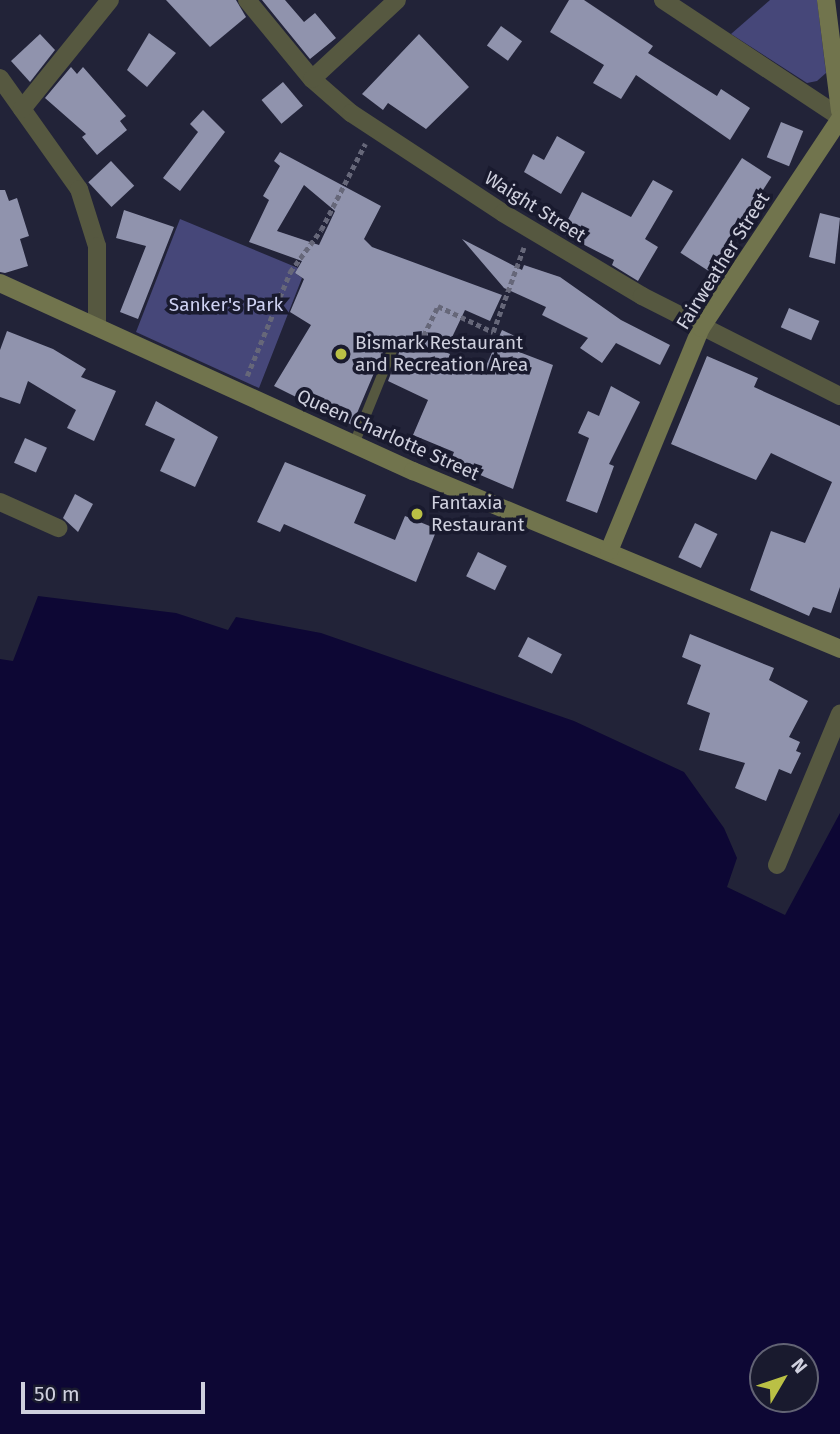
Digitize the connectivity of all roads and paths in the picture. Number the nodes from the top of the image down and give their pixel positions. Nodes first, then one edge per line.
1 (110, 0) edge
2 (247, 0) edge
3 (397, 0) edge
4 (663, 0) edge
5 (827, 0) edge
6 (0, 78) edge
7 (312, 79) junction
8 (22, 109) junction
9 (840, 111) edge
10 (840, 118) edge
11 (374, 128) junction
12 (531, 230) junction
13 (0, 284) edge
14 (97, 325) junction
15 (701, 328) junction
16 (395, 343) joint
17 (240, 393) junction
18 (840, 396) edge
19 (354, 444) junction
20 (0, 502) edge
21 (58, 528) dead end
22 (609, 551) junction
23 (840, 649) edge
24 (840, 714) edge
25 (777, 866) dead end

1 - 8 street
2 - 7 street, Waight Street
3 - 7 street
4 - 10 street
5 - 9 main road
6 - 8 street
7 - 11 street, Waight Street
8 - 14 street
10 - 15 main road, Fairweather Street
11 - 12 street, Waight Street
11 - 17 path
12 - 15 street, Waight Street
12 - 16 path
13 - 14 main road, Queen Charlotte Street
14 - 17 main road, Queen Charlotte Street
15 - 18 street, Waight Street
15 - 22 main road, Fairweather Street
16 - 19 lane
17 - 19 main road, Queen Charlotte Street
19 - 22 main road, Queen Charlotte Street
20 - 21 street
22 - 23 main road, Queen Charlotte Street
24 - 25 street

